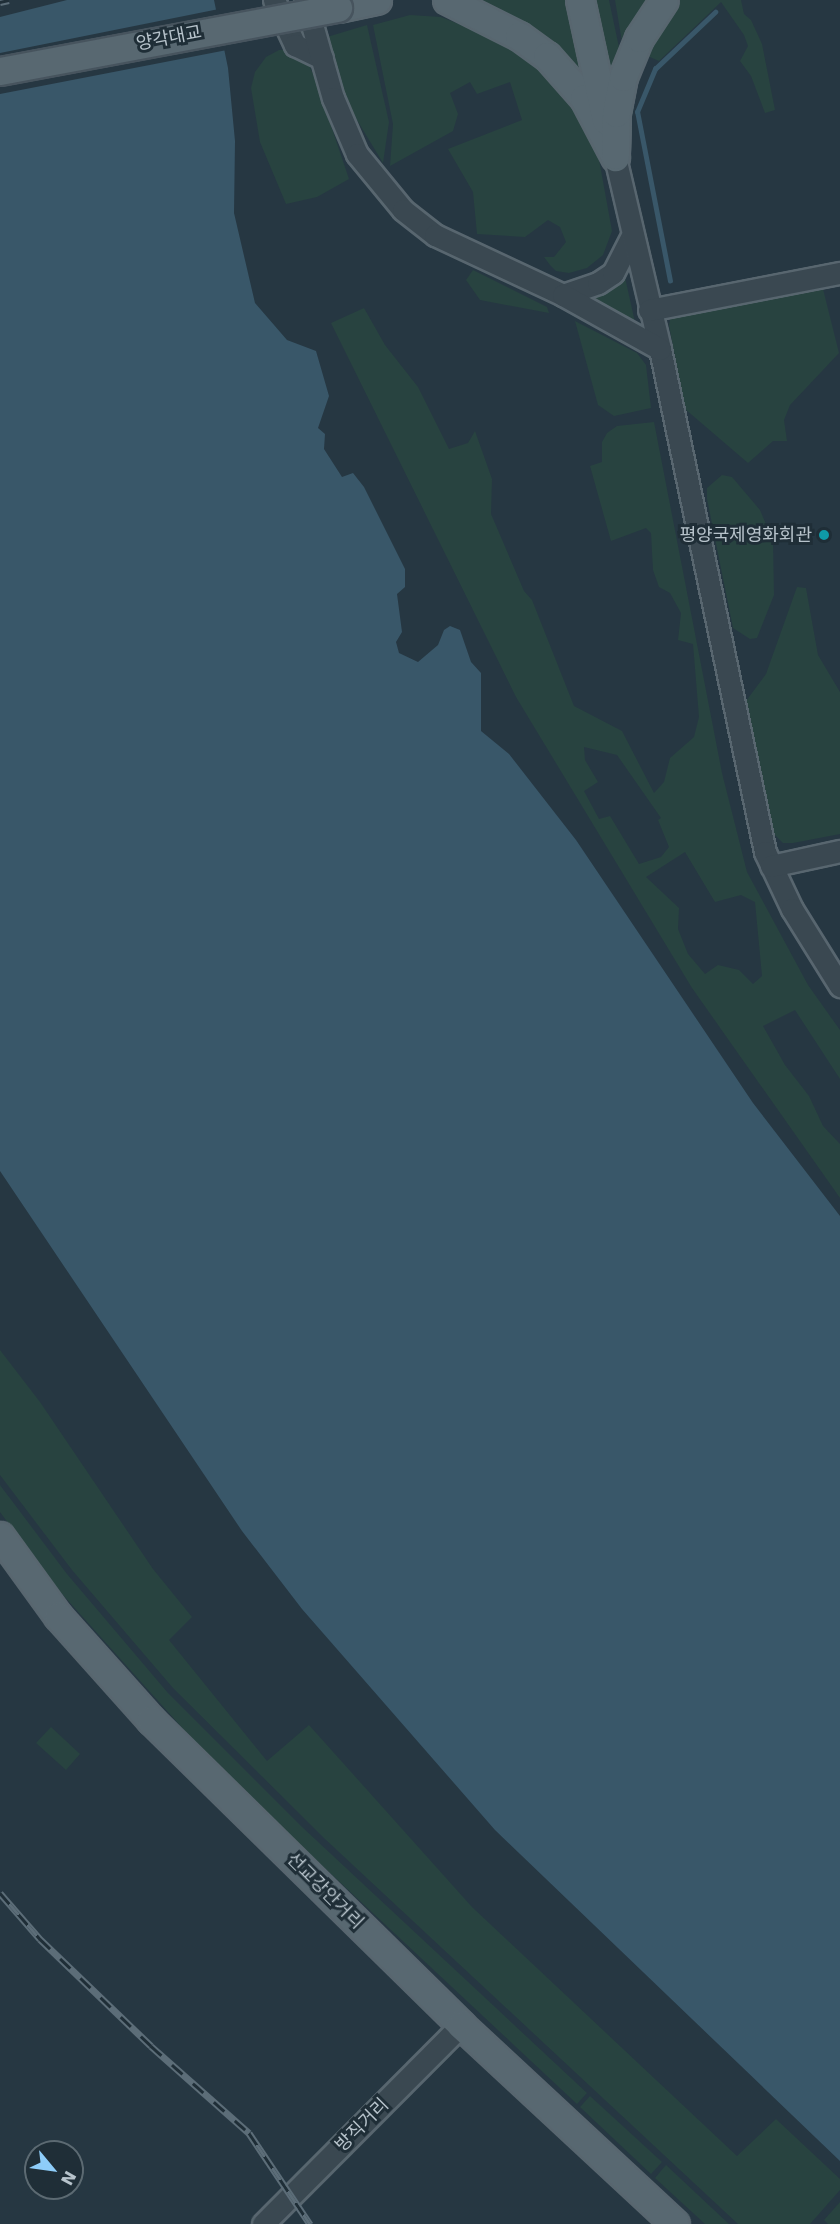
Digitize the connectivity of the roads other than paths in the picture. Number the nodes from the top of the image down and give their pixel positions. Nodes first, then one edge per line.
1 (274, 0) edge
2 (305, 0) edge
3 (377, 0) edge
4 (447, 0) edge
5 (580, 0) edge
6 (664, 0) edge
7 (321, 58) junction
8 (0, 71) edge
9 (615, 157) junction
10 (631, 238) junction
11 (840, 273) edge
12 (563, 294) junction
13 (649, 310) junction
14 (660, 350) junction
15 (840, 851) edge
16 (771, 866) junction
17 (840, 986) edge
18 (0, 1536) edge
19 (462, 2025) junction
20 (263, 2224) edge
21 (675, 2224) edge

1 - 7 street
2 - 7 street
3 - 8 main road, 양각대교, bridge
4 - 9 main road
5 - 9 main road
6 - 9 main road
7 - 12 street
9 - 10 street
10 - 12 street
10 - 13 street
11 - 13 street
12 - 14 street
13 - 14 street
14 - 16 street
15 - 16 street
16 - 17 street
18 - 19 main road, 선교강안거리
19 - 20 street, 방직거리
19 - 21 main road, 선교강안거리

